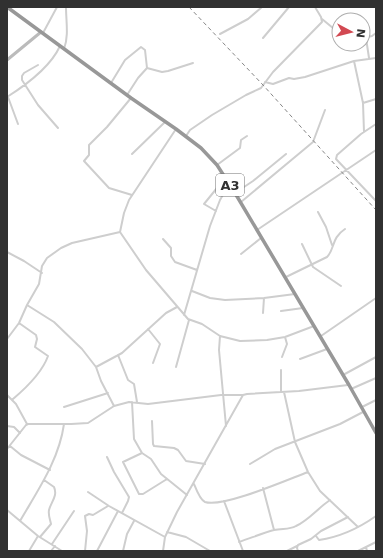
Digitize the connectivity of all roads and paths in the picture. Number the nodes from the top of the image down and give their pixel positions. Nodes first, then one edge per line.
1 (7, 7) edge
2 (57, 7) edge
3 (66, 7) edge
4 (262, 7) edge
5 (289, 7) edge
6 (315, 7) edge
7 (322, 19) junction
8 (331, 26) edge
9 (42, 33) junction
10 (220, 34) dead end
11 (263, 38) dead end
12 (62, 48) junction
13 (368, 52) edge
14 (369, 58) junction
15 (376, 58) edge
16 (7, 60) edge
17 (354, 61) junction
18 (193, 63) dead end
19 (38, 65) dead end
20 (147, 68) junction
21 (265, 82) junction
22 (111, 83) junction
23 (25, 85) junction
24 (127, 95) junction
25 (7, 97) edge
26 (132, 98) junction
27 (376, 99) edge
28 (363, 103) junction
29 (325, 110) dead end
30 (165, 122) junction
31 (18, 124) dead end
32 (376, 124) edge
33 (58, 128) dead end
34 (176, 129) junction
35 (364, 132) junction
36 (186, 136) junction
37 (247, 136) dead end
38 (376, 150) edge
39 (132, 154) dead end
40 (286, 154) dead end
41 (217, 165) junction
42 (346, 170) junction
43 (229, 184) junction
44 (217, 188) dead end
45 (235, 193) junction
46 (132, 195) junction
47 (376, 201) edge
48 (240, 202) junction
49 (216, 211) junction
50 (318, 212) dead end
51 (345, 229) dead end
52 (256, 230) junction
53 (120, 232) junction
54 (261, 238) junction
55 (163, 239) dead end
56 (302, 244) dead end
57 (332, 246) junction
58 (7, 252) edge
59 (241, 254) dead end
60 (312, 265) junction
61 (197, 270) junction
62 (42, 273) junction
63 (285, 278) junction
64 (341, 286) dead end
65 (192, 291) junction
66 (295, 294) junction
67 (264, 298) junction
68 (376, 298) edge
69 (27, 305) junction
70 (177, 307) junction
71 (303, 308) junction
72 (281, 311) dead end
73 (263, 313) dead end
74 (184, 315) junction
75 (189, 320) junction
76 (19, 323) junction
77 (314, 326) junction
78 (148, 329) junction
79 (220, 336) junction
80 (285, 337) junction
81 (320, 337) junction
82 (7, 339) edge
83 (327, 349) junction
84 (118, 355) junction
85 (282, 357) dead end
86 (376, 357) edge
87 (300, 359) dead end
88 (153, 363) dead end
89 (96, 367) junction
90 (176, 367) dead end
91 (281, 370) dead end
92 (343, 375) junction
93 (376, 378) edge
94 (349, 385) junction
95 (351, 389) junction
96 (283, 392) junction
97 (108, 393) junction
98 (7, 395) edge
99 (224, 395) junction
100 (243, 395) junction
101 (11, 398) junction
102 (7, 400) edge
103 (376, 400) edge
104 (132, 402) junction
105 (137, 403) junction
106 (114, 406) junction
107 (64, 407) dead end
108 (362, 407) junction
109 (364, 411) junction
110 (152, 421) dead end
111 (27, 424) junction
112 (64, 424) junction
113 (7, 426) edge
114 (226, 427) junction
115 (20, 433) junction
116 (376, 433) edge
117 (295, 442) junction
118 (10, 446) junction
119 (7, 449) edge
120 (142, 453) junction
121 (107, 456) dead end
122 (205, 464) junction
123 (250, 464) dead end
124 (50, 470) junction
125 (308, 472) junction
126 (44, 480) junction
127 (167, 480) junction
128 (194, 484) junction
129 (263, 488) junction
130 (88, 492) dead end
131 (187, 495) junction
132 (330, 500) junction
133 (224, 501) junction
134 (109, 506) junction
135 (7, 510) edge
136 (74, 511) dead end
137 (118, 511) junction
138 (122, 513) junction
139 (376, 516) edge
140 (348, 517) junction
141 (20, 521) junction
142 (134, 521) junction
143 (358, 527) junction
144 (274, 530) junction
145 (167, 532) junction
146 (316, 536) junction
147 (39, 537) junction
148 (165, 537) junction
149 (239, 542) junction
150 (376, 542) edge
151 (52, 544) junction
152 (55, 546) junction
153 (297, 546) junction
154 (366, 547) junction
155 (29, 551) edge
156 (51, 551) edge
157 (62, 551) edge
158 (85, 551) edge
159 (96, 551) edge
160 (123, 551) edge
161 (163, 551) edge
162 (210, 551) edge
163 (243, 551) edge
164 (287, 551) edge
165 (298, 551) edge
166 (358, 551) edge
167 (367, 551) edge

1 - 9 highway, A3
2 - 9 street
3 - 12 street
4 - 10 street
5 - 11 street
6 - 7 street
7 - 8 street
7 - 21 street
9 - 12 highway, A3
9 - 16 street
12 - 22 highway, A3
12 - 23 street
13 - 14 street
14 - 15 street
14 - 17 street
17 - 21 street
17 - 28 street
18 - 20 street
19 - 23 street
20 - 22 street
20 - 24 street
21 - 36 street
22 - 24 highway, A3
23 - 25 street
23 - 33 street
24 - 26 highway, A3
25 - 31 street
26 - 30 highway, A3
26 - 46 street
27 - 28 street
28 - 35 street
29 - 48 street
30 - 34 highway, A3
30 - 39 street
32 - 35 street
34 - 36 highway, A3
34 - 46 street
35 - 42 street
36 - 41 highway, A3
37 - 41 street
38 - 42 street
40 - 45 street
41 - 43 highway, A3
42 - 47 street
42 - 52 street
43 - 45 highway, A3
43 - 49 street
44 - 49 street
45 - 48 highway, A3
46 - 53 street
48 - 52 highway, A3
49 - 61 street
50 - 57 street
51 - 57 street
52 - 54 highway, A3
53 - 62 street
53 - 70 street
54 - 59 street
54 - 63 highway, A3
55 - 61 street
56 - 60 street
57 - 60 street
58 - 62 street
60 - 63 street
60 - 64 street
61 - 65 street
62 - 69 street
63 - 66 highway, A3
65 - 67 street
65 - 74 street
66 - 67 street
66 - 71 highway, A3
67 - 73 street
68 - 81 street
69 - 76 street
69 - 89 street
70 - 74 street
70 - 78 street
71 - 72 street
71 - 77 highway, A3
74 - 75 street
75 - 79 street
75 - 90 street
76 - 82 street
76 - 101 street
77 - 80 street
77 - 81 highway, A3
78 - 84 street
78 - 88 street
79 - 80 street
79 - 99 street
80 - 85 street
81 - 83 highway, A3
83 - 87 street
83 - 92 highway, A3
84 - 89 street
84 - 105 street
86 - 92 street
89 - 97 street
91 - 96 street
92 - 94 highway, A3
93 - 95 street
94 - 95 highway, A3
94 - 96 street
95 - 108 highway, A3
96 - 100 street
96 - 117 street
97 - 106 street
97 - 107 street
98 - 101 street
99 - 100 street
99 - 105 street
99 - 114 street
100 - 114 street
101 - 102 street
101 - 111 street
103 - 108 street
104 - 105 street
104 - 106 street
104 - 120 street
106 - 112 street
108 - 109 highway, A3
109 - 116 highway, A3
109 - 117 street
110 - 122 street
111 - 112 street
111 - 115 street
112 - 124 street
113 - 115 street
114 - 122 street
115 - 118 street
117 - 123 street
117 - 125 street
118 - 119 street
118 - 124 street
120 - 127 street
120 - 127 street
121 - 138 street
122 - 128 street
124 - 126 street
125 - 129 street
125 - 132 street
126 - 141 street
126 - 147 street
127 - 131 street
128 - 131 street
128 - 133 street
129 - 133 street
129 - 144 street
130 - 134 street
131 - 145 street
132 - 140 street
132 - 144 street
133 - 149 street
134 - 137 street
134 - 158 street
135 - 141 street
136 - 151 street
137 - 138 street
137 - 159 street
138 - 142 street
139 - 143 street
140 - 143 street
140 - 146 street
141 - 147 street
142 - 148 street
142 - 160 street
143 - 146 street
144 - 149 street
145 - 148 street
145 - 162 street
146 - 153 street
147 - 151 street
147 - 155 street
148 - 161 street
149 - 163 street
150 - 154 street
151 - 152 street
152 - 156 street
152 - 157 street
153 - 164 street
153 - 165 street
154 - 166 street
154 - 167 street

